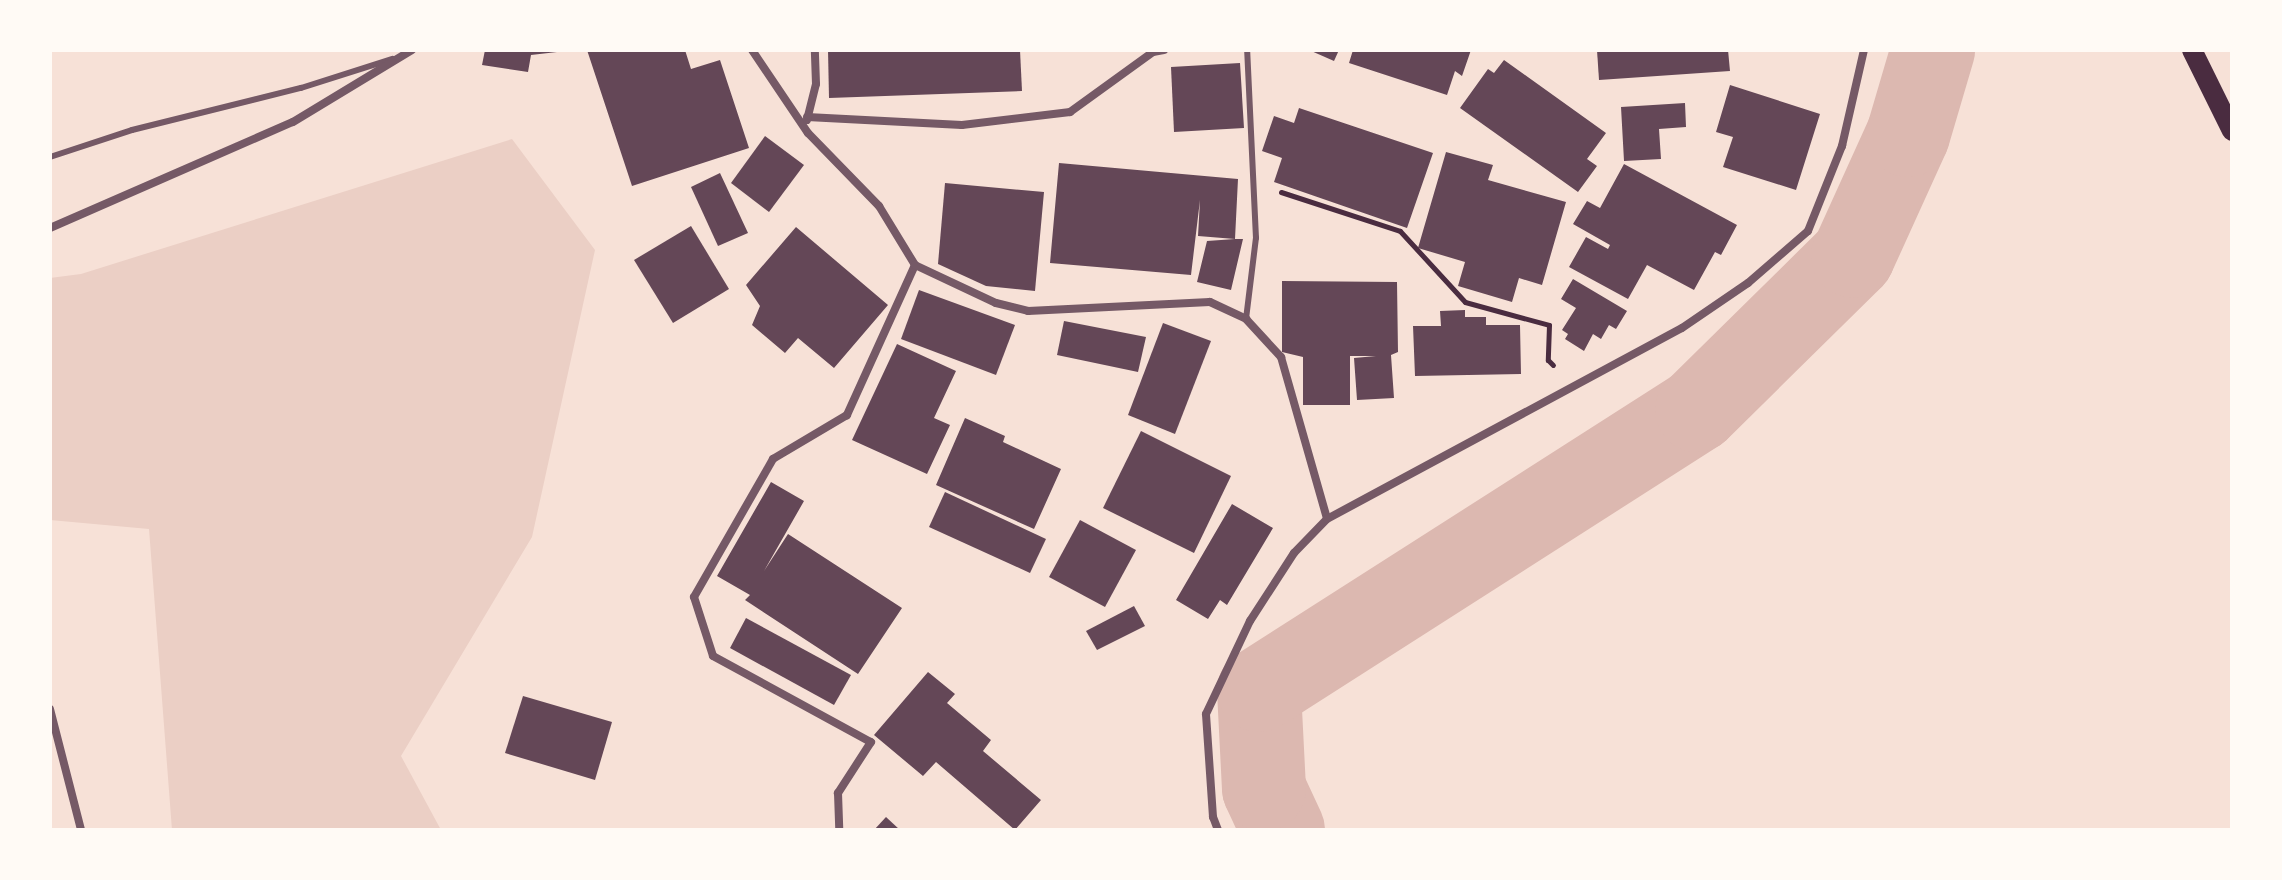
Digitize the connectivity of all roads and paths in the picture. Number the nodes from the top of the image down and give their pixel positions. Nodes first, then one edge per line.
1 (412, 50) edge
2 (752, 50) edge
3 (815, 50) edge
4 (1164, 50) edge
5 (1247, 50) edge
6 (1864, 50) edge
7 (2192, 50) edge
8 (403, 56) junction
9 (807, 117) junction
10 (2232, 131) edge
11 (808, 133) junction
12 (50, 157) edge
13 (1252, 182) junction
14 (50, 228) edge
15 (915, 265) junction
16 (1246, 319) junction
17 (1573, 386) junction
18 (1327, 519) junction
19 (50, 709) edge
20 (81, 830) edge
21 (839, 830) edge
22 (1218, 830) edge

1 - 8 street
2 - 11 street
3 - 9 street
4 - 9 street
5 - 13 lane
6 - 17 street
7 - 10 main road
8 - 12 lane
8 - 14 street
9 - 11 street
11 - 15 street
13 - 16 lane
13 - 17 path
15 - 16 street
15 - 21 street
16 - 18 street
17 - 18 street
18 - 22 street
19 - 20 street

